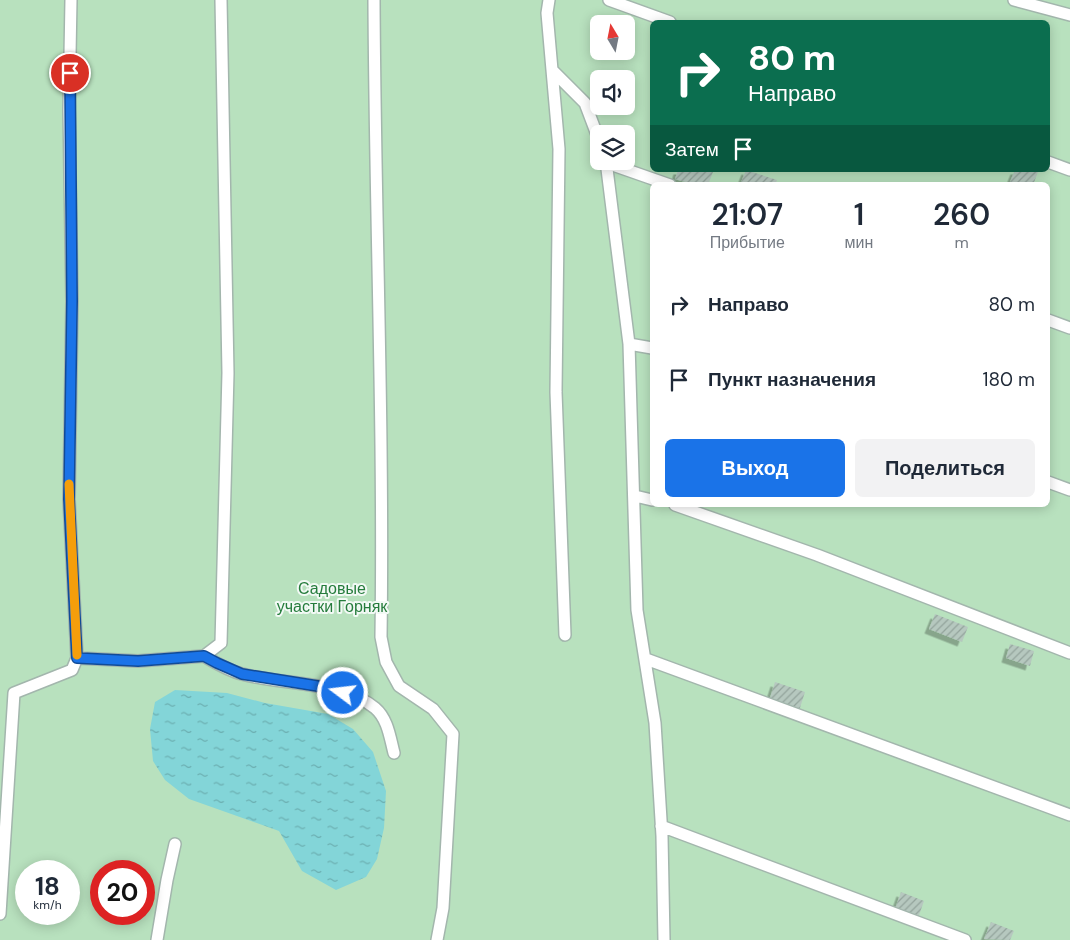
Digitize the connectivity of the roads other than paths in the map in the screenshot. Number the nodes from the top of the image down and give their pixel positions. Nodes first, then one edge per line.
1 (72, 0) edge
2 (221, 0) edge
3 (374, 0) edge
4 (549, 0) edge
5 (609, 0) edge
6 (1014, 0) edge
7 (1070, 15) edge
8 (664, 20) edge
9 (552, 70) junction
10 (594, 125) edge
11 (1050, 163) edge
12 (608, 170) edge
13 (629, 170) edge
14 (1070, 170) edge
15 (662, 182) edge
16 (1050, 321) edge
17 (1070, 328) edge
18 (629, 344) junction
19 (650, 348) edge
20 (1050, 483) edge
21 (1070, 490) edge
22 (635, 496) junction
23 (650, 500) edge
24 (681, 507) edge
25 (565, 635) dead end
26 (1070, 653) edge
27 (204, 656) junction
28 (77, 658) junction
29 (646, 659) junction
30 (394, 753) dead end
31 (1070, 815) edge
32 (661, 826) junction
33 (175, 844) dead end
34 (0, 914) edge
35 (157, 940) edge
36 (437, 940) edge
37 (664, 940) edge
38 (964, 940) edge

1 - 28 lane
2 - 27 lane
3 - 36 lane
4 - 9 lane
5 - 8 lane
6 - 7 lane
9 - 10 lane
9 - 25 lane
11 - 14 lane
12 - 18 lane
13 - 15 lane
16 - 17 lane
18 - 19 lane
18 - 22 lane
20 - 21 lane
22 - 23 lane
22 - 29 lane
24 - 26 lane
27 - 28 lane
27 - 30 lane
28 - 34 lane
29 - 31 lane
29 - 32 lane
32 - 37 lane
32 - 38 lane
33 - 35 lane

